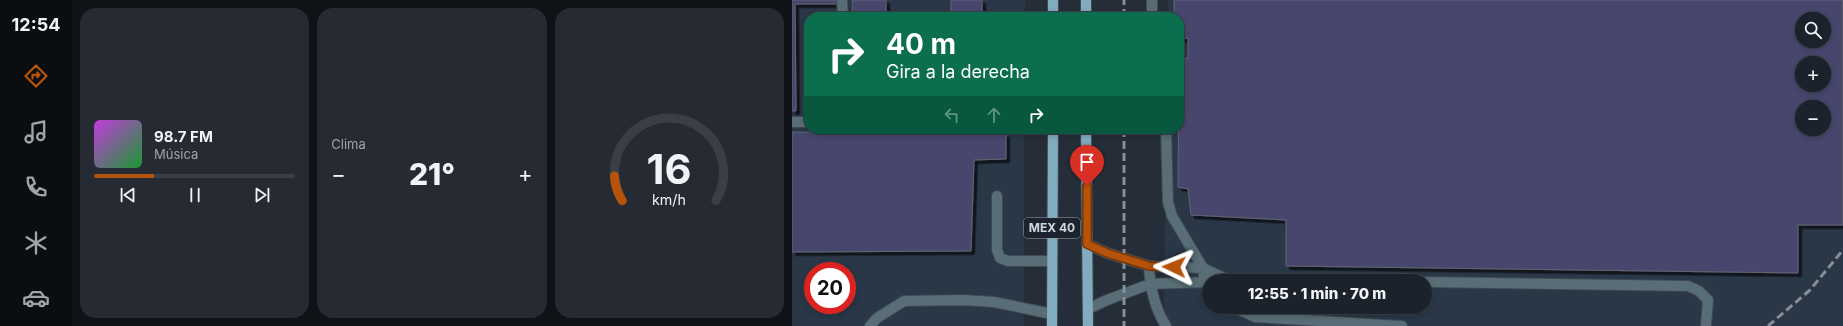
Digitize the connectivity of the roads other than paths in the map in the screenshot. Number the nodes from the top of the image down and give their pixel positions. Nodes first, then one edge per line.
1 (842, 0) edge
2 (1053, 0) edge
3 (1086, 0) edge
4 (1152, 0) edge
5 (843, 12) edge
6 (1053, 12) edge
7 (1086, 12) edge
8 (1152, 12) edge
9 (792, 122) edge
10 (804, 122) edge
11 (1053, 134) edge
12 (1086, 134) edge
13 (1166, 134) edge
14 (997, 196) dead end
15 (1087, 244) junction
16 (1052, 261) junction
17 (1149, 266) junction
18 (1203, 268) junction
19 (1205, 274) edge
20 (1216, 274) edge
21 (1432, 282) edge
22 (1202, 283) edge
23 (1150, 284) junction
24 (1088, 309) junction
25 (1052, 314) junction
26 (1248, 314) edge
27 (870, 326) edge
28 (1052, 326) edge
29 (1088, 326) edge
30 (1166, 326) edge
31 (1402, 326) edge
32 (1706, 326) edge

1 - 5 lane
2 - 6 main road
3 - 7 main road
4 - 8 lane
9 - 10 lane
11 - 16 main road, MEX 40
12 - 15 main road, MEX 40
13 - 18 lane
14 - 16 lane
15 - 17 lane
15 - 24 main road, MEX 40
16 - 25 main road, MEX 40
17 - 18 lane
17 - 23 lane
18 - 19 lane
18 - 20 lane
21 - 32 lane
22 - 23 lane
23 - 24 lane
23 - 30 lane
24 - 29 main road, MEX 40
25 - 27 lane
25 - 28 main road, MEX 40
26 - 31 lane

